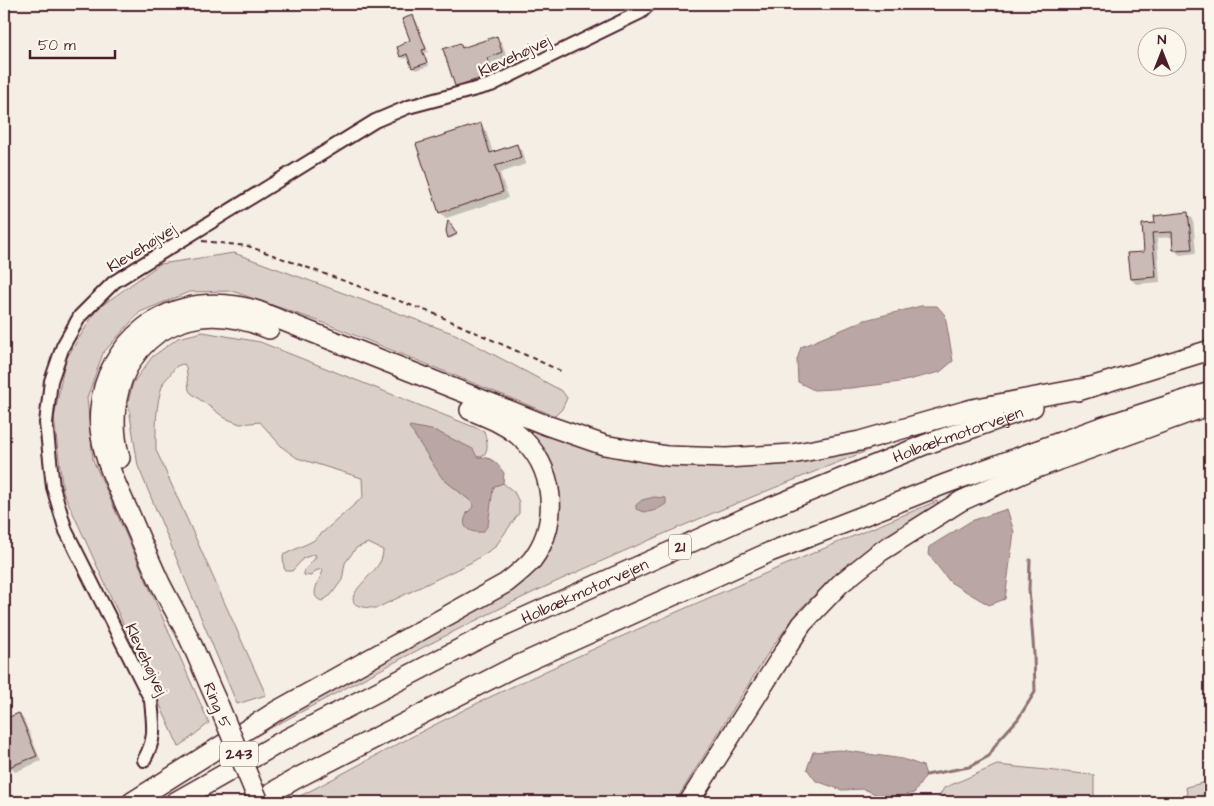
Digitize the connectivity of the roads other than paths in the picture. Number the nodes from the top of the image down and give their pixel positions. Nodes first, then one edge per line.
1 (649, 4) edge
2 (1210, 350) edge
3 (1090, 387) junction
4 (1210, 392) edge
5 (1210, 405) edge
6 (188, 636) junction
7 (144, 760) dead end
8 (132, 802) edge
9 (175, 802) edge
10 (257, 802) edge
11 (689, 802) edge

1 - 7 street, Klevehøjvej
2 - 3 highway, Holbækmotorvejen / 21
3 - 6 highway
3 - 9 highway, Holbækmotorvejen / 21
4 - 10 highway
5 - 11 highway
6 - 8 highway
6 - 10 highway, Ring 5 / 243, bridge

